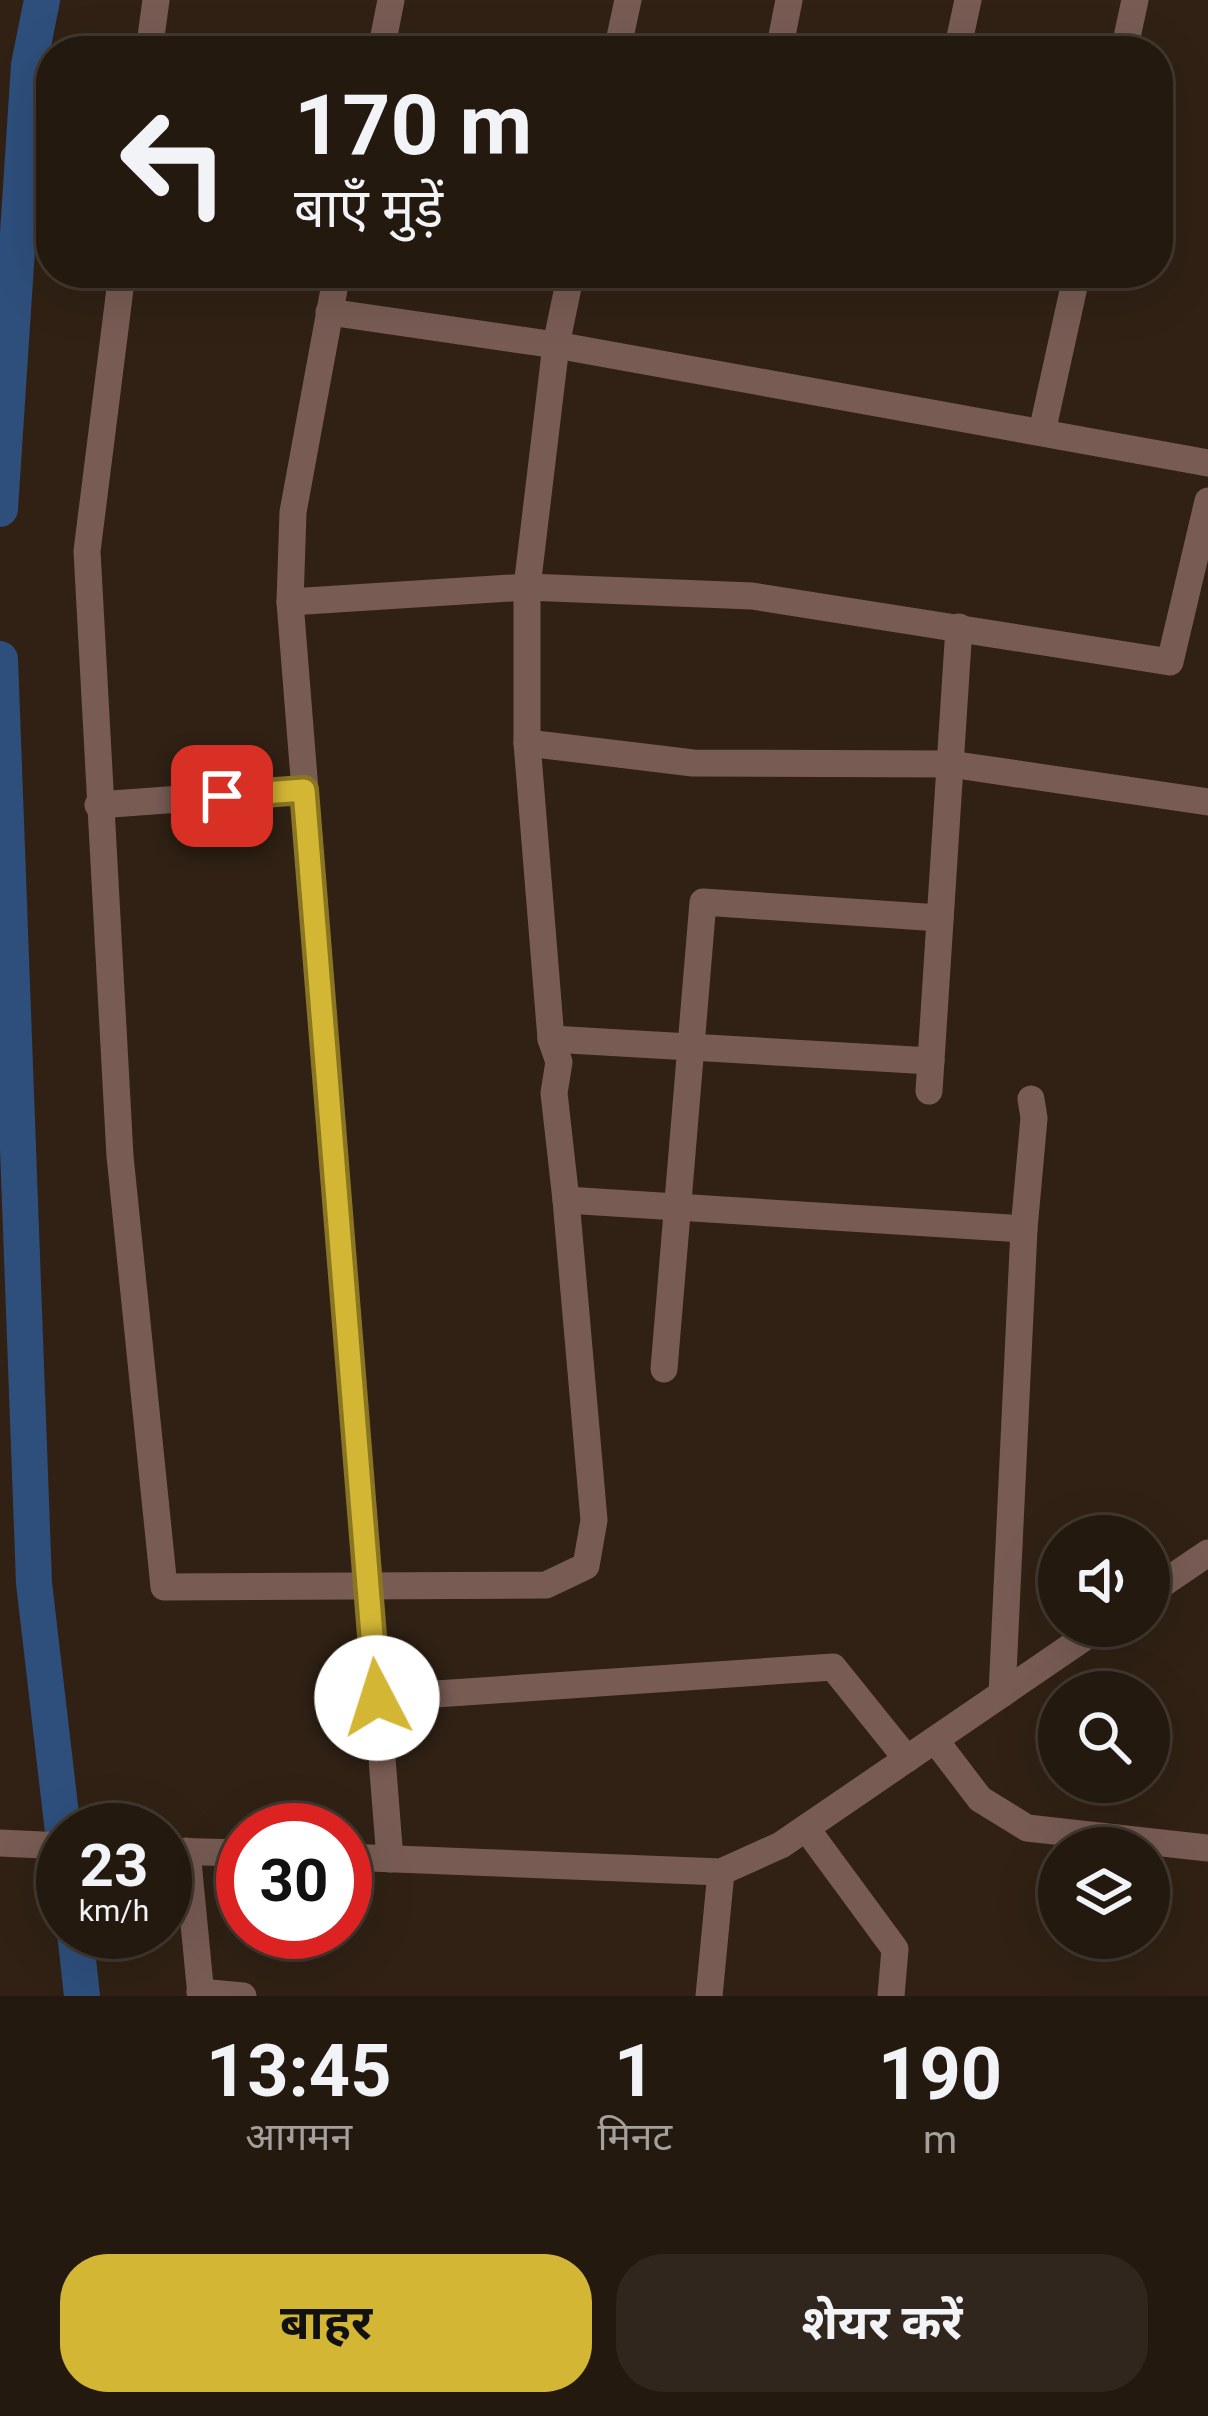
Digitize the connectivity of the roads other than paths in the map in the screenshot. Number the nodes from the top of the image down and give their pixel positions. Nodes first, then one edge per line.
1 (156, 0) edge
2 (392, 0) edge
3 (628, 0) edge
4 (789, 0) edge
5 (968, 0) edge
6 (1135, 0) edge
7 (151, 36) edge
8 (384, 36) edge
9 (620, 36) edge
10 (781, 36) edge
11 (960, 36) edge
12 (1127, 36) edge
13 (120, 288) edge
14 (334, 288) edge
15 (568, 288) edge
16 (1073, 288) edge
17 (329, 312) junction
18 (556, 345) junction
19 (1042, 432) junction
20 (1208, 463) edge
21 (1208, 501) edge
22 (527, 587) junction
23 (290, 602) junction
24 (958, 627) junction
25 (527, 743) junction
26 (950, 764) junction
27 (304, 790) junction
28 (1208, 802) edge
29 (98, 805) junction
30 (940, 918) junction
31 (551, 1039) junction
32 (689, 1046) junction
33 (931, 1061) junction
34 (929, 1091) dead end
35 (1031, 1099) dead end
36 (566, 1200) junction
37 (677, 1205) junction
38 (1024, 1229) junction
39 (664, 1370) dead end
40 (1208, 1553) edge
41 (1170, 1579) edge
42 (368, 1584) junction
43 (1070, 1647) edge
44 (1001, 1694) junction
45 (377, 1698) junction
46 (935, 1740) junction
47 (907, 1759) junction
48 (806, 1828) junction
49 (1208, 1848) edge
50 (372, 1858) edge
51 (390, 1859) junction
52 (722, 1872) junction
53 (192, 1943) edge
54 (201, 1994) edge
55 (243, 1996) edge
56 (709, 1996) edge
57 (891, 1996) edge

1 - 7 street
2 - 8 street
3 - 9 street
4 - 10 street
5 - 11 street
6 - 12 street
13 - 29 street
14 - 17 street
15 - 18 street
16 - 19 street
17 - 18 street
17 - 23 street
18 - 19 street
18 - 22 street
19 - 20 street
21 - 24 street
22 - 23 street
22 - 24 street
22 - 25 street
23 - 27 street
24 - 26 street
25 - 26 street
25 - 31 street
26 - 28 street
26 - 30 street
27 - 29 street
27 - 42 street
29 - 42 street
30 - 32 street
30 - 33 street
31 - 32 street
31 - 36 street
32 - 33 street
32 - 37 street
33 - 34 street
35 - 38 street
36 - 37 street
36 - 42 street
37 - 38 street
37 - 39 street
38 - 44 street
40 - 41 street
42 - 45 street
43 - 44 street
44 - 46 street
45 - 47 street
45 - 51 street
46 - 47 street
46 - 49 street
47 - 48 street
48 - 52 street
48 - 57 street
50 - 51 street
51 - 52 street
52 - 56 street
53 - 54 street
54 - 55 street

